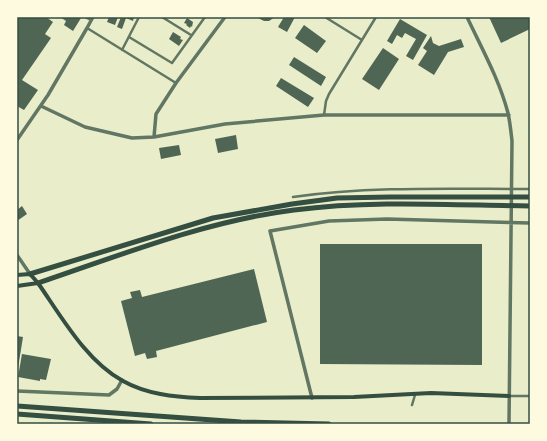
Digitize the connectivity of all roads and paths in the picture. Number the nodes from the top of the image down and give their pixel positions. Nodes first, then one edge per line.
1 (84, 17) edge
2 (139, 17) edge
3 (162, 17) edge
4 (205, 17) edge
5 (225, 17) edge
6 (325, 17) edge
7 (376, 17) edge
8 (467, 17) edge
9 (92, 19) edge
10 (88, 28) junction
11 (191, 35) junction
12 (129, 37) junction
13 (362, 40) junction
14 (122, 50) junction
15 (176, 84) junction
16 (41, 106) junction
17 (324, 115) junction
18 (509, 115) junction
19 (154, 137) junction
20 (17, 140) edge
21 (512, 189) junction
22 (530, 189) edge
23 (293, 197) dead end
24 (530, 197) edge
25 (530, 206) edge
26 (512, 223) junction
27 (530, 224) edge
28 (17, 255) edge
29 (30, 274) junction
30 (17, 275) edge
31 (38, 283) junction
32 (17, 286) edge
33 (122, 380) junction
34 (17, 391) edge
35 (415, 394) junction
36 (509, 396) junction
37 (530, 396) edge
38 (312, 398) junction
39 (412, 405) dead end
40 (17, 406) edge
41 (17, 414) edge
42 (151, 424) edge
43 (329, 424) edge
44 (509, 424) edge

1 - 9 street
2 - 12 street
3 - 11 street
4 - 11 street
5 - 15 street
6 - 13 street
7 - 13 street
8 - 18 street
9 - 10 street
10 - 14 street
10 - 16 street
11 - 12 street
12 - 14 street
13 - 17 street
14 - 15 street
15 - 19 street
16 - 19 street
16 - 20 street
17 - 18 street
17 - 19 street
18 - 21 street
21 - 22 street
21 - 23 street
21 - 26 street
24 - 29 highway
25 - 31 highway
26 - 27 street
26 - 36 street
26 - 38 street
28 - 29 street
29 - 30 main road
29 - 31 main road
31 - 32 main road
31 - 33 main road
33 - 34 street
33 - 38 main road
35 - 36 main road
35 - 38 main road
35 - 39 street
36 - 37 street
36 - 44 street
40 - 43 highway
41 - 42 highway

